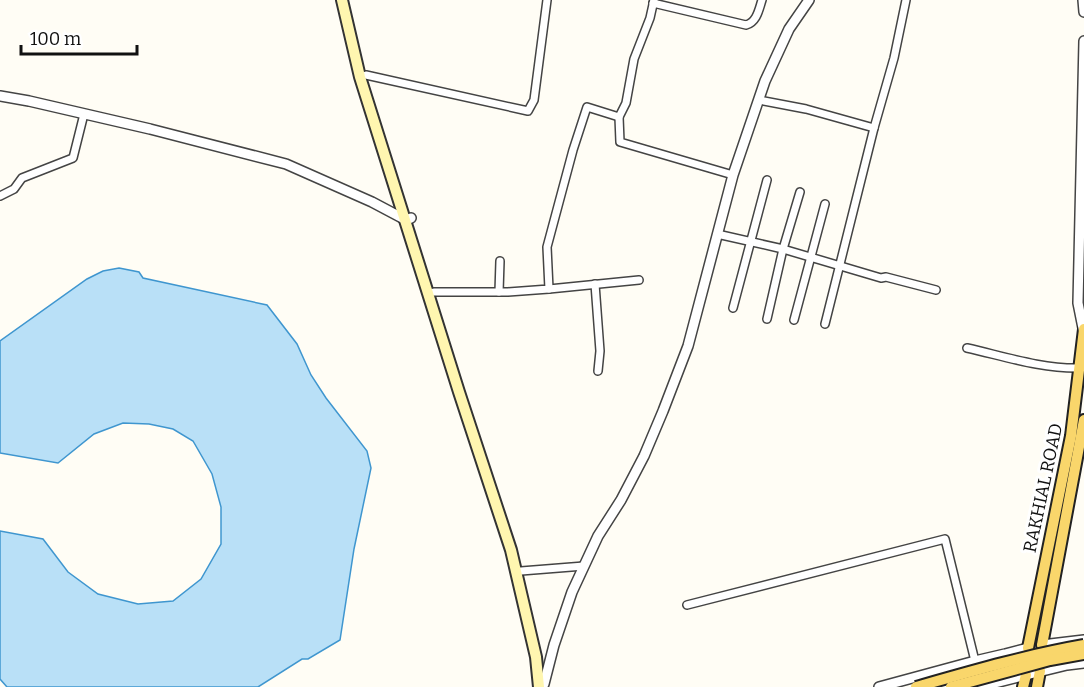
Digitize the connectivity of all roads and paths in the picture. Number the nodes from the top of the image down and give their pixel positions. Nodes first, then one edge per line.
1 (342, 0) edge
2 (349, 0) edge
3 (547, 0) edge
4 (762, 0) edge
5 (809, 0) edge
6 (906, 0) edge
7 (1083, 0) edge
8 (653, 1) edge
9 (1084, 12) edge
10 (1084, 41) edge
11 (366, 75) junction
12 (0, 96) edge
13 (759, 100) junction
14 (84, 114) junction
15 (619, 117) junction
16 (874, 128) junction
17 (733, 175) junction
18 (767, 180) dead end
19 (800, 192) dead end
20 (0, 196) edge
21 (825, 204) dead end
22 (408, 219) junction
23 (717, 234) junction
24 (750, 241) junction
25 (783, 249) junction
26 (810, 256) junction
27 (500, 261) dead end
28 (841, 266) junction
29 (639, 280) dead end
30 (595, 284) junction
31 (549, 289) junction
32 (936, 290) dead end
33 (434, 292) junction
34 (499, 292) junction
35 (732, 308) dead end
36 (767, 319) dead end
37 (794, 320) dead end
38 (825, 324) dead end
39 (1084, 331) edge
40 (967, 348) dead end
41 (1080, 368) junction
42 (598, 371) dead end
43 (1084, 420) edge
44 (584, 566) junction
45 (522, 571) junction
46 (687, 605) dead end
47 (1084, 639) edge
48 (1042, 645) junction
49 (1084, 645) edge
50 (1028, 648) junction
51 (1084, 654) edge
52 (975, 661) junction
53 (1084, 663) edge
54 (1040, 671) junction
55 (1026, 675) junction
56 (541, 686) edge
57 (879, 687) edge
58 (916, 687) edge
59 (951, 687) edge
60 (979, 687) edge
61 (1023, 687) edge
62 (1037, 687) edge

1 - 22 main road
2 - 11 main road
3 - 11 street
4 - 8 street
5 - 13 street
6 - 16 street
7 - 9 street
8 - 15 street
10 - 39 street
11 - 22 main road
12 - 14 street
13 - 16 street
13 - 17 street
14 - 20 street
14 - 22 street
15 - 17 street
15 - 31 street
16 - 28 street
17 - 23 street
18 - 24 street
19 - 25 street
21 - 26 street
22 - 33 main road
22 - 56 main road
23 - 24 street
23 - 44 street
24 - 25 street
24 - 35 street
25 - 26 street
25 - 36 street
26 - 28 street
26 - 37 street
27 - 34 street
28 - 32 street
28 - 38 street
29 - 30 street
30 - 31 street
30 - 42 street
31 - 34 street
33 - 34 street
33 - 45 main road
39 - 41 main road, RAKHIAL ROAD
40 - 41 street
41 - 50 main road, RAKHIAL ROAD
43 - 48 main road, RAKHIAL ROAD
44 - 45 street
44 - 56 street
45 - 56 main road
46 - 52 street
47 - 48 street
48 - 50 street
48 - 54 street
49 - 58 main road, bridge
50 - 52 street
50 - 55 street
51 - 59 main road, bridge
52 - 57 street
53 - 54 street
54 - 55 street
54 - 62 main road
55 - 60 street
55 - 61 main road

